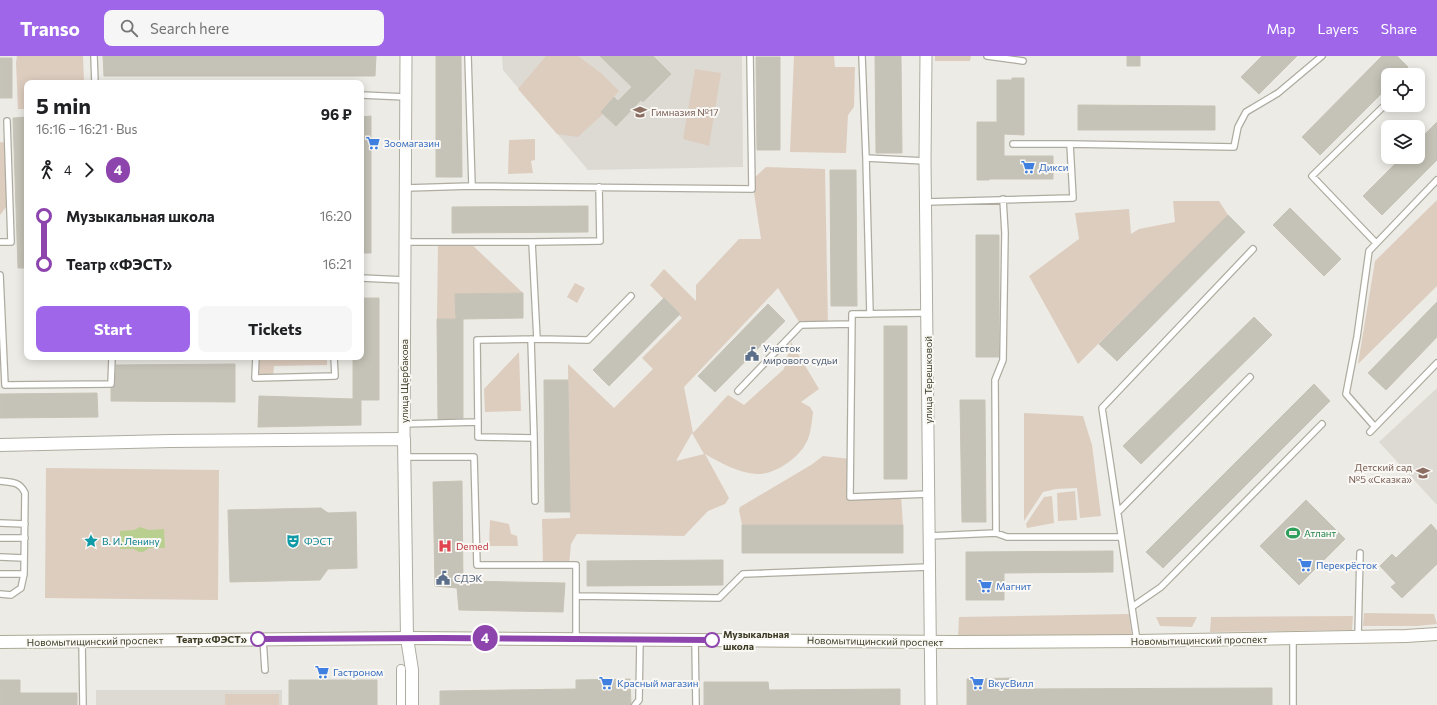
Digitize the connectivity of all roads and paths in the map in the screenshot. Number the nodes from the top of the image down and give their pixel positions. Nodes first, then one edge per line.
1 (94, 56) edge
2 (406, 56) edge
3 (468, 56) edge
4 (750, 56) edge
5 (862, 56) edge
6 (926, 56) edge
7 (987, 56) edge
8 (1322, 56) edge
9 (1023, 61) dead end
10 (95, 80) edge
11 (364, 95) edge
12 (406, 97) junction
13 (1381, 109) edge
14 (7, 121) dead end
15 (1013, 144) dead end
16 (1070, 144) junction
17 (866, 158) junction
18 (925, 161) junction
19 (1437, 180) edge
20 (472, 186) junction
21 (599, 187) junction
22 (406, 188) junction
23 (1004, 199) junction
24 (926, 202) junction
25 (0, 242) edge
26 (405, 242) junction
27 (532, 242) junction
28 (1376, 244) junction
29 (1253, 249) dead end
30 (0, 275) edge
31 (364, 278) edge
32 (405, 280) junction
33 (631, 296) dead end
34 (928, 313) junction
35 (870, 314) junction
36 (852, 324) junction
37 (534, 339) junction
38 (112, 360) edge
39 (256, 360) edge
40 (334, 360) edge
41 (1437, 362) edge
42 (1250, 377) dead end
43 (738, 391) dead end
44 (478, 422) junction
45 (403, 424) junction
46 (1322, 424) dead end
47 (1375, 427) junction
48 (1370, 432) dead end
49 (534, 438) junction
50 (404, 439) junction
51 (0, 445) edge
52 (403, 457) junction
53 (0, 481) edge
54 (929, 494) junction
55 (535, 501) dead end
56 (1118, 512) junction
57 (0, 523) edge
58 (25, 524) junction
59 (996, 533) junction
60 (929, 536) junction
61 (1121, 537) junction
62 (0, 538) edge
63 (25, 538) junction
64 (1360, 553) dead end
65 (0, 557) edge
66 (24, 558) junction
67 (929, 567) junction
68 (0, 574) edge
69 (24, 574) junction
70 (0, 594) edge
71 (576, 596) junction
72 (1132, 607) junction
73 (1437, 634) edge
74 (1358, 637) junction
75 (407, 638) junction
76 (1293, 638) junction
77 (263, 639) junction
78 (576, 639) junction
79 (640, 639) junction
80 (695, 640) junction
81 (1137, 641) junction
82 (0, 642) edge
83 (82, 642) junction
84 (930, 642) junction
85 (401, 669) dead end
86 (265, 670) dead end
87 (83, 705) edge
88 (401, 705) edge
89 (412, 705) edge
90 (635, 705) edge
91 (696, 705) edge
92 (930, 705) edge
93 (1293, 705) edge

1 - 10 lane
2 - 12 street, улица Щербакова
3 - 20 lane
4 - 21 lane
5 - 17 lane
6 - 18 street, улица Терешковой
7 - 9 lane
8 - 16 lane
11 - 12 lane
12 - 22 street, улица Щербакова
13 - 28 lane
14 - 25 lane
15 - 16 lane
16 - 23 lane
17 - 18 lane
17 - 35 lane
18 - 24 street, улица Терешковой
19 - 28 lane
20 - 21 lane
20 - 22 lane
21 - 27 lane
22 - 26 street, улица Щербакова
23 - 24 lane
23 - 59 lane
24 - 34 street, улица Терешковой
26 - 27 lane
26 - 32 street, улица Щербакова
27 - 37 lane
28 - 47 lane
29 - 56 lane
30 - 38 lane
31 - 32 lane
32 - 45 street, улица Щербакова
33 - 37 lane
34 - 35 lane
34 - 54 street, улица Терешковой
35 - 36 lane
36 - 43 lane
36 - 54 lane
37 - 44 lane
37 - 49 lane
39 - 40 lane
41 - 47 lane
42 - 56 lane
44 - 45 lane
44 - 49 lane
45 - 50 street, улица Щербакова
46 - 72 lane
47 - 48 lane
49 - 55 lane
50 - 51 main road
50 - 52 main road, улица Щербакова
52 - 71 lane
52 - 75 main road, улица Щербакова
53 - 58 lane
54 - 60 street, улица Терешковой
56 - 61 lane
57 - 58 lane
58 - 63 lane
59 - 60 lane
59 - 61 lane
60 - 67 street, улица Терешковой
61 - 72 lane
62 - 63 lane
63 - 66 lane
64 - 74 lane
65 - 66 lane
66 - 69 lane
67 - 71 lane
67 - 84 street, улица Терешковой
68 - 69 lane
69 - 70 lane
71 - 78 lane
72 - 81 lane
73 - 74 main road, Новомытищинский проспект
74 - 76 main road, Новомытищинский проспект
75 - 77 main road, Новомытищинский проспект
75 - 78 main road, Новомытищинский проспект
75 - 89 main road, улица Щербакова
76 - 81 main road, Новомытищинский проспект
76 - 93 lane
77 - 83 main road, Новомытищинский проспект
77 - 86 lane
78 - 79 main road, Новомытищинский проспект
79 - 80 main road, Новомытищинский проспект
79 - 90 lane
80 - 84 main road, Новомытищинский проспект
80 - 91 lane
81 - 84 main road, Новомытищинский проспект
82 - 83 main road, Новомытищинский проспект
83 - 87 lane
84 - 92 street, улица Терешковой
85 - 88 street

